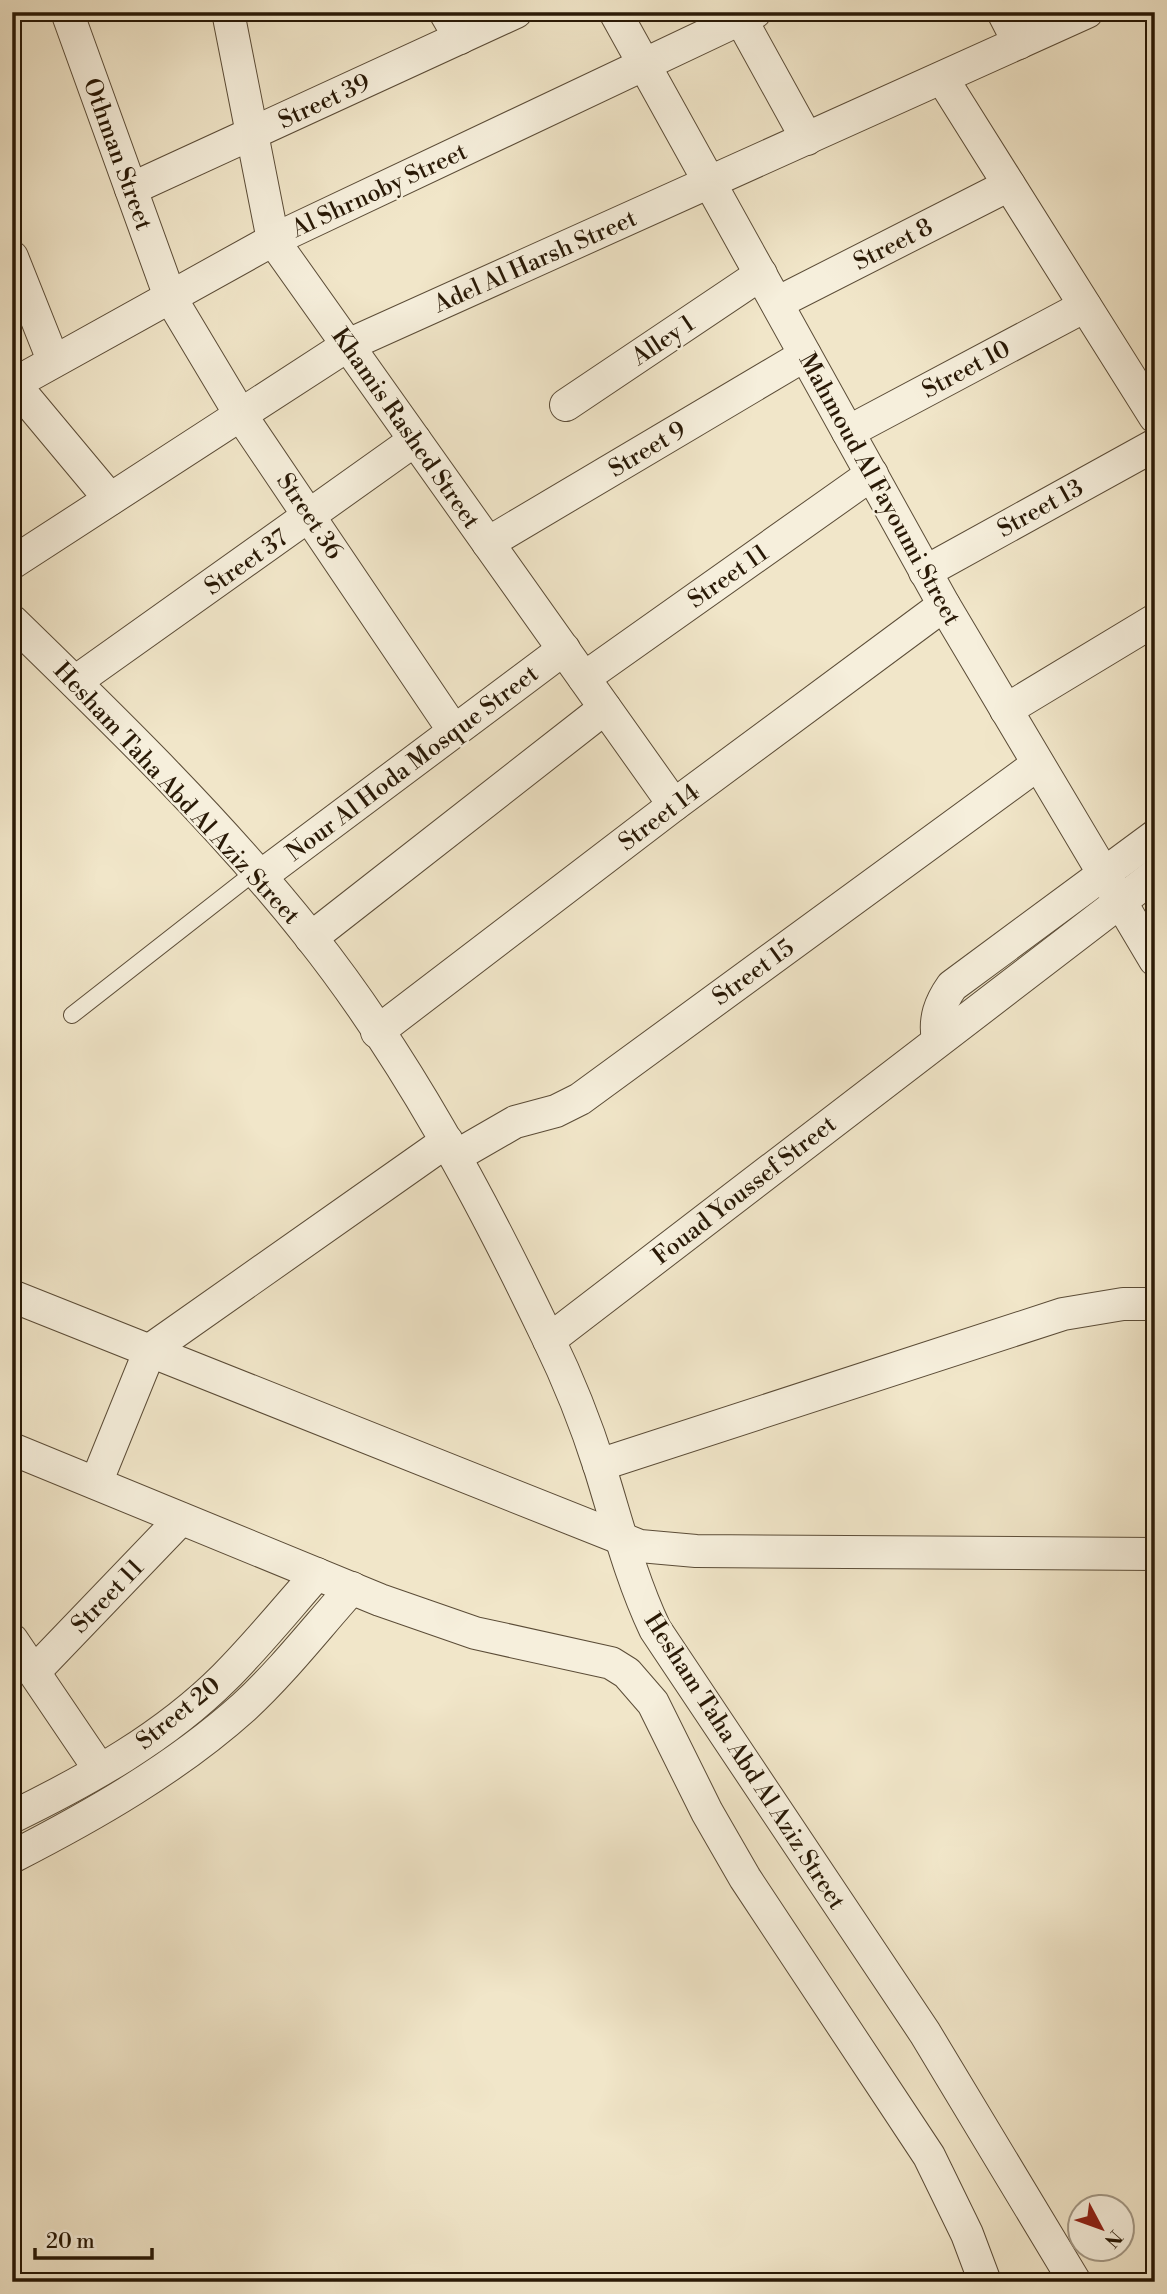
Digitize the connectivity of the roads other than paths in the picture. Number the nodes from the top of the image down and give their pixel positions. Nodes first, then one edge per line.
1 (66, 12) edge
2 (228, 12) edge
3 (516, 12) edge
4 (615, 12) edge
5 (1003, 12) edge
6 (1087, 12) edge
7 (744, 14) edge
8 (453, 25) edge
9 (1019, 43) junction
10 (644, 64) junction
11 (942, 78) junction
12 (253, 133) junction
13 (807, 138) junction
14 (710, 182) junction
15 (1009, 185) junction
16 (131, 189) junction
17 (273, 240) junction
18 (12, 257) edge
19 (761, 274) junction
20 (170, 297) junction
21 (777, 303) junction
22 (1085, 306) junction
23 (348, 345) junction
24 (805, 355) junction
25 (53, 360) junction
26 (13, 385) edge
27 (566, 405) dead end
28 (240, 414) junction
29 (1155, 417) edge
30 (848, 432) junction
31 (415, 440) junction
32 (1155, 445) edge
33 (872, 474) junction
34 (110, 499) junction
35 (310, 516) junction
36 (488, 543) junction
37 (12, 563) edge
38 (925, 572) junction
39 (944, 605) junction
40 (1155, 620) edge
41 (12, 621) edge
42 (564, 649) junction
43 (584, 678) junction
44 (75, 682) junction
45 (605, 708) junction
46 (1006, 710) junction
47 (454, 731) junction
48 (1038, 764) junction
49 (674, 805) junction
50 (1155, 836) edge
51 (1102, 872) junction
52 (258, 874) junction
53 (1155, 875) edge
54 (1119, 900) junction
55 (311, 938) junction
56 (1155, 960) edge
57 (72, 1015) dead end
58 (377, 1032) junction
59 (938, 1040) junction
60 (452, 1149) junction
61 (12, 1296) edge
62 (1155, 1304) edge
63 (549, 1340) junction
64 (150, 1350) junction
65 (12, 1449) edge
66 (599, 1465) junction
67 (96, 1483) junction
68 (181, 1519) junction
69 (621, 1541) junction
70 (1155, 1554) edge
71 (317, 1574) junction
72 (352, 1588) junction
73 (12, 1640) edge
74 (34, 1672) junction
75 (100, 1770) junction
76 (12, 1818) edge
77 (12, 1857) edge
78 (985, 2282) edge
79 (1075, 2282) edge

1 - 16 street, Othman Street
2 - 12 street, Khamis Rashed Street
3 - 8 street, Street 39
4 - 10 street, Mahmoud Al Fayoumi Street
5 - 9 street
6 - 9 street, Adel Al Harsh Street
7 - 10 street, Al Shrnoby Street
7 - 13 street
8 - 12 street, Street 39
9 - 11 street, Adel Al Harsh Street
10 - 14 street, Mahmoud Al Fayoumi Street
10 - 17 street, Al Shrnoby Street
11 - 13 street, Adel Al Harsh Street
11 - 15 street
12 - 16 street, Street 39
12 - 17 street, Khamis Rashed Street
13 - 14 street, Adel Al Harsh Street
14 - 19 street, Mahmoud Al Fayoumi Street
14 - 23 street, Adel Al Harsh Street
15 - 21 street, Street 8
15 - 22 street
16 - 20 street, Othman Street
17 - 20 street, Al Shrnoby Street
17 - 23 street, Khamis Rashed Street
18 - 25 street
19 - 21 street, Mahmoud Al Fayoumi Street
19 - 27 street, Alley 1
20 - 25 street, Al Shrnoby Street
20 - 28 street, Street 36
21 - 24 street, Mahmoud Al Fayoumi Street
22 - 29 street
22 - 30 street, Street 10
23 - 28 street, Adel Al Harsh Street
23 - 31 street, Khamis Rashed Street
24 - 30 street, Mahmoud Al Fayoumi Street
24 - 36 street, Street 9
25 - 26 street, Al Shrnoby Street
26 - 34 street
28 - 34 street, Adel Al Harsh Street
28 - 35 street, Street 36
30 - 33 street, Mahmoud Al Fayoumi Street
31 - 35 street, Street 37
31 - 36 street, Khamis Rashed Street
32 - 38 street, Street 13
33 - 38 street, Mahmoud Al Fayoumi Street
33 - 43 street, Street 11
34 - 37 street, Adel Al Harsh Street
35 - 44 street, Street 37
35 - 47 street, Street 36
36 - 42 street, Khamis Rashed Street
38 - 39 street, Mahmoud Al Fayoumi Street
39 - 46 street, Mahmoud Al Fayoumi Street
39 - 49 street, Street 14
40 - 46 street
41 - 44 street, Hesham Taha Abd Al Aziz Street
42 - 43 street, Khamis Rashed Street
42 - 47 street, Nour Al Hoda Mosque Street
43 - 45 street, Khamis Rashed Street
44 - 52 street, Hesham Taha Abd Al Aziz Street
45 - 49 street, Khamis Rashed Street
45 - 55 street
46 - 48 street, Mahmoud Al Fayoumi Street
47 - 52 street, Nour Al Hoda Mosque Street
48 - 51 street, Mahmoud Al Fayoumi Street
48 - 60 street, Street 15
49 - 58 street, Street 14
50 - 51 street
51 - 54 street, Mahmoud Al Fayoumi Street
51 - 59 street
52 - 55 street, Hesham Taha Abd Al Aziz Street
52 - 57 lane
53 - 54 street, Fouad Youssef Street
54 - 56 street, Mahmoud Al Fayoumi Street
54 - 59 street, Fouad Youssef Street
55 - 58 street, Hesham Taha Abd Al Aziz Street
58 - 60 street, Hesham Taha Abd Al Aziz Street
59 - 63 street, Fouad Youssef Street
60 - 63 street, Hesham Taha Abd Al Aziz Street
60 - 64 street, Street 15
61 - 64 street
62 - 66 street
63 - 66 street, Hesham Taha Abd Al Aziz Street
64 - 67 street
64 - 69 street
65 - 67 street
66 - 69 street, Hesham Taha Abd Al Aziz Street
67 - 68 street
68 - 71 street
68 - 74 street, Street 11
69 - 70 street
69 - 79 street, Hesham Taha Abd Al Aziz Street
71 - 72 street
71 - 75 street, Street 20
72 - 77 street
72 - 78 street
73 - 74 street
74 - 75 street
75 - 76 street, Street 20

